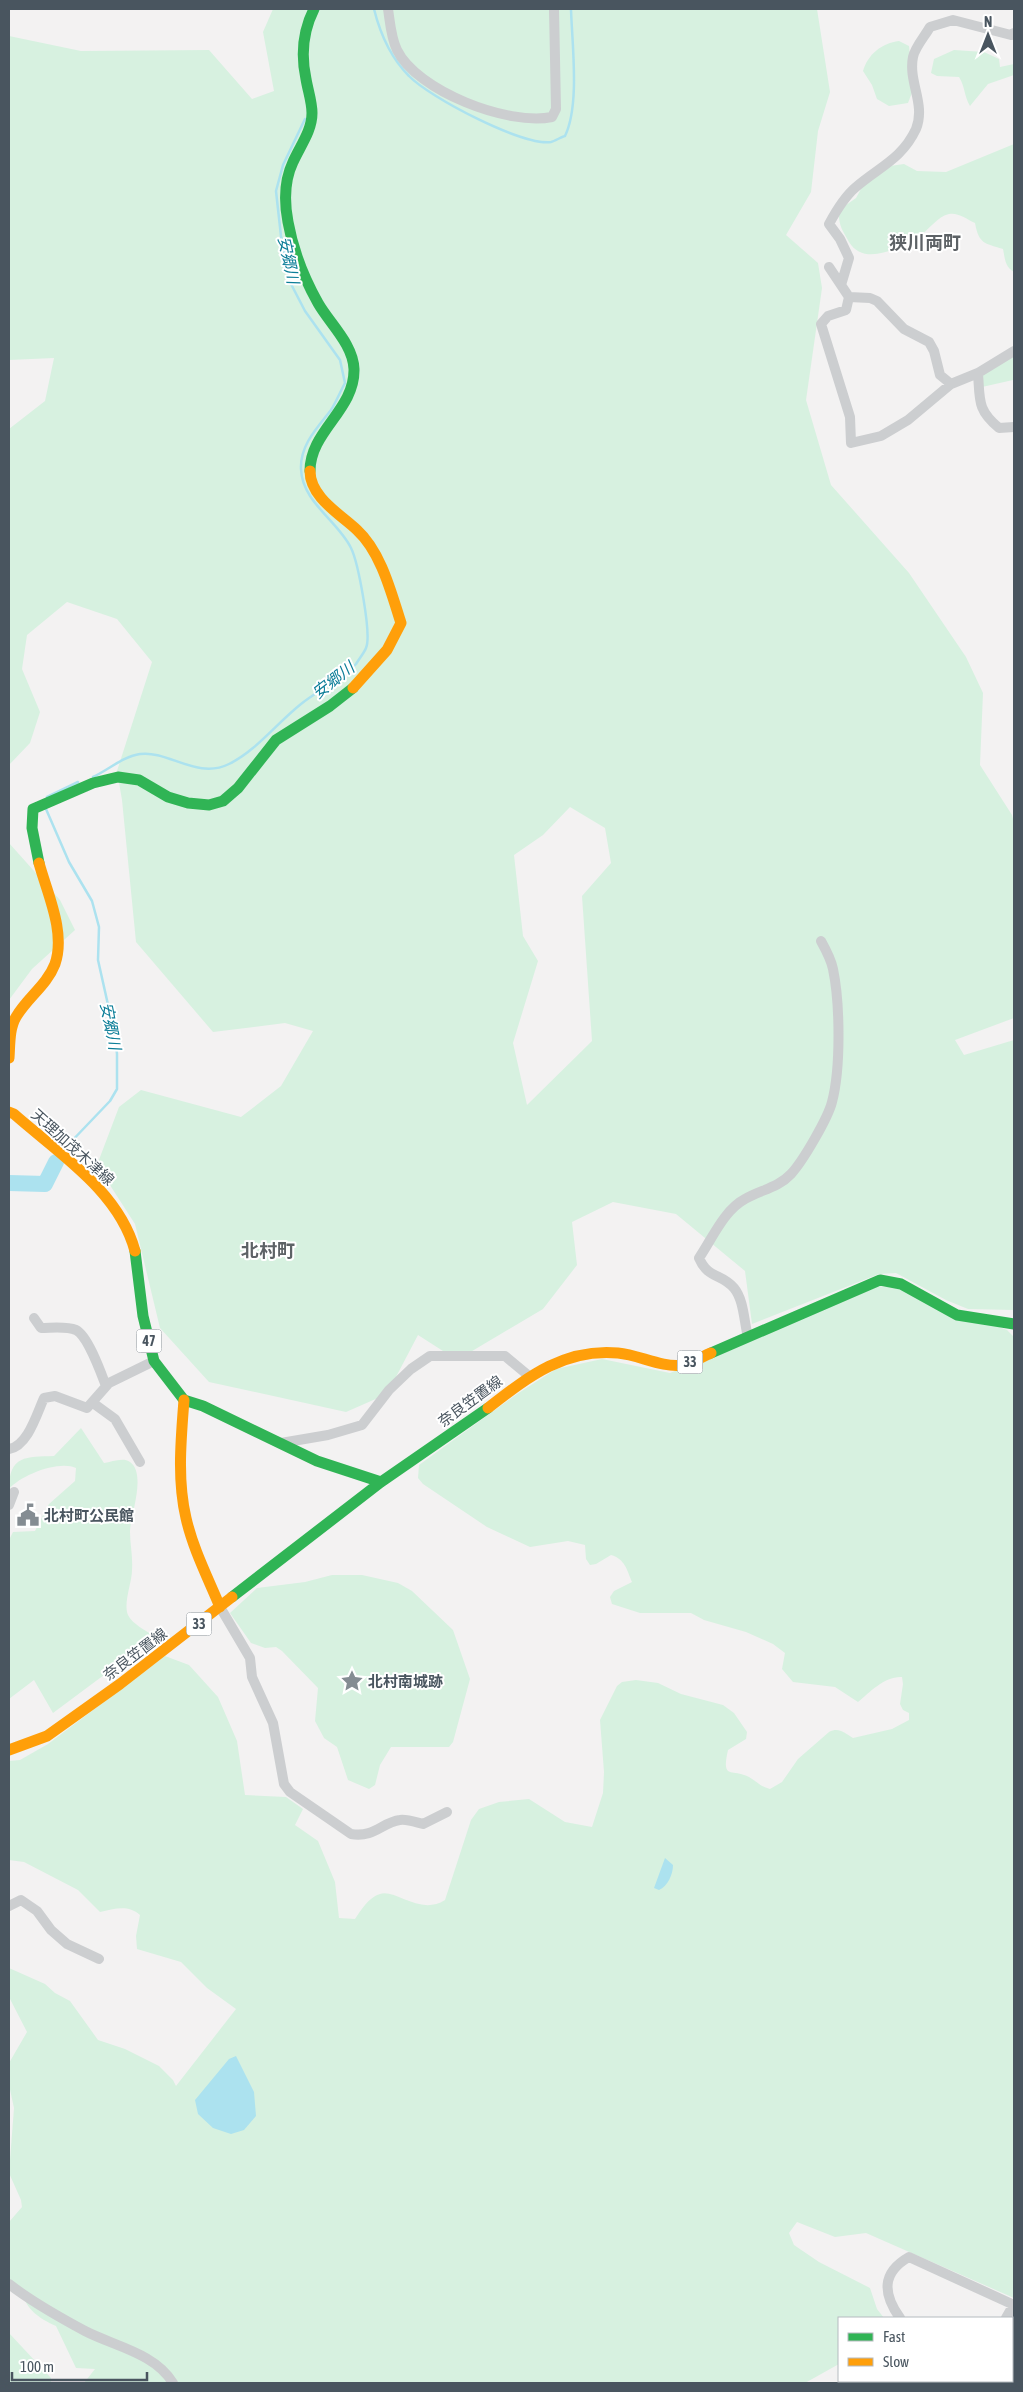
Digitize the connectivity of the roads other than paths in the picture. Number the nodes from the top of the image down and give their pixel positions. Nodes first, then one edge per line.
1 (314, 9) edge
2 (388, 9) edge
3 (554, 9) edge
4 (1014, 33) edge
5 (830, 267) dead end
6 (841, 284) junction
7 (849, 297) junction
8 (1014, 351) edge
9 (978, 373) junction
10 (951, 384) junction
11 (1014, 427) edge
12 (821, 941) dead end
13 (9, 1058) edge
14 (9, 1112) edge
15 (34, 1318) dead end
16 (1014, 1324) edge
17 (748, 1337) junction
18 (154, 1361) junction
19 (529, 1376) junction
20 (106, 1386) junction
21 (184, 1400) junction
22 (93, 1402) junction
23 (280, 1443) junction
24 (9, 1449) edge
25 (140, 1462) dead end
26 (381, 1482) junction
27 (14, 1492) dead end
28 (9, 1505) edge
29 (220, 1607) junction
30 (9, 1750) edge
31 (447, 1812) dead end
32 (9, 1906) edge
33 (99, 1959) dead end
34 (9, 2284) edge
35 (1014, 2305) edge
36 (899, 2317) edge
37 (1007, 2317) edge
38 (173, 2383) edge

1 - 13 main road
2 - 3 street
4 - 6 street
5 - 6 street
6 - 7 street
7 - 10 street
7 - 10 street
8 - 9 street
9 - 10 street
9 - 11 street
12 - 17 street
14 - 18 main road, 天理加茂木津線 / 47
15 - 20 street
16 - 17 main road, 奈良笠置線 / 33
17 - 19 main road, 奈良笠置線 / 33
18 - 20 street
18 - 21 main road, 天理加茂木津線 / 47
19 - 23 street
19 - 26 main road, 奈良笠置線 / 33
20 - 22 street
21 - 23 main road
21 - 29 main road
22 - 24 street
22 - 25 street
23 - 26 main road
26 - 29 main road, 奈良笠置線 / 33
27 - 28 street
29 - 30 main road, 奈良笠置線 / 33
29 - 31 street
32 - 33 street
34 - 38 street
35 - 36 street
35 - 37 street

